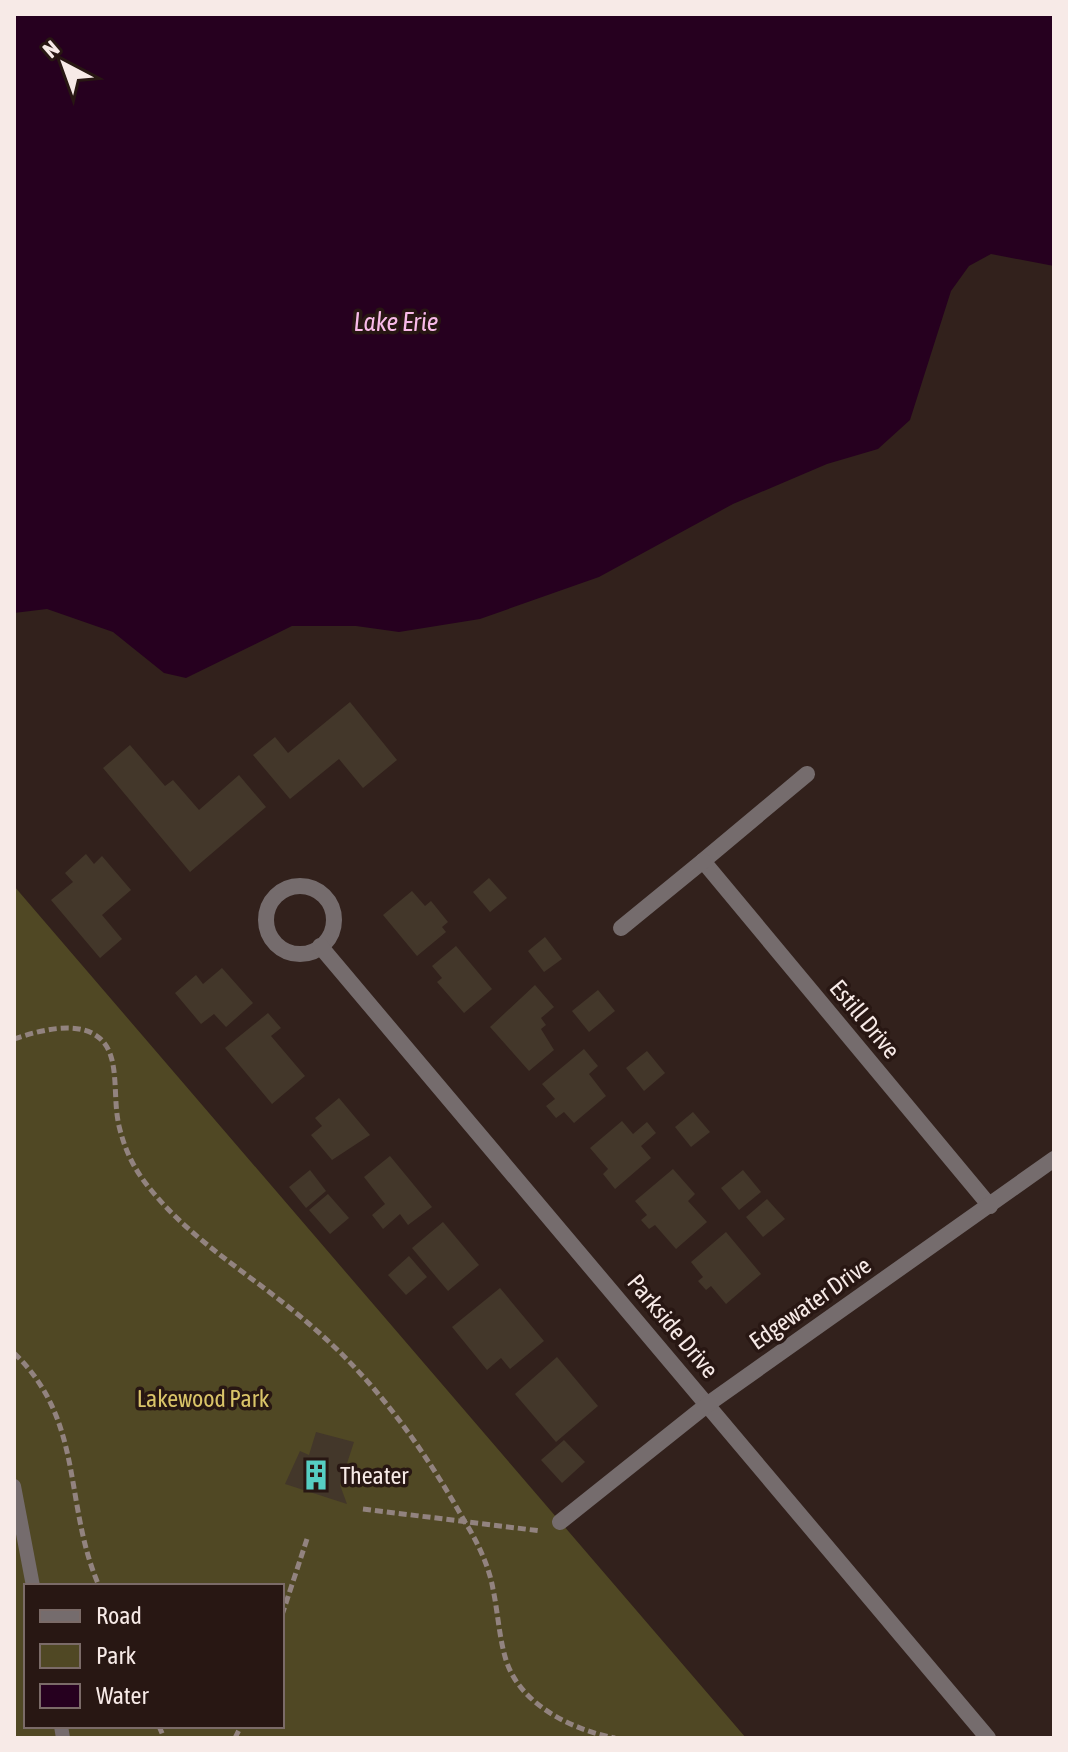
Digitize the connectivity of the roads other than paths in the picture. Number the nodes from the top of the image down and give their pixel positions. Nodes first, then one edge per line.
1 (807, 774) dead end
2 (703, 861) junction
3 (621, 928) dead end
4 (320, 946) junction
5 (1054, 1159) edge
6 (990, 1206) junction
7 (708, 1404) junction
8 (14, 1486) edge
9 (560, 1522) road end
10 (33, 1584) edge
11 (988, 1738) edge

1 - 2 street
2 - 3 street
2 - 6 street, Estill Drive
4 - 4 street
4 - 7 street, Parkside Drive
5 - 6 street, Edgewater Drive
6 - 7 street, Edgewater Drive
7 - 9 street, Edgewater Drive
7 - 11 street, Parkside Drive
8 - 10 lane

